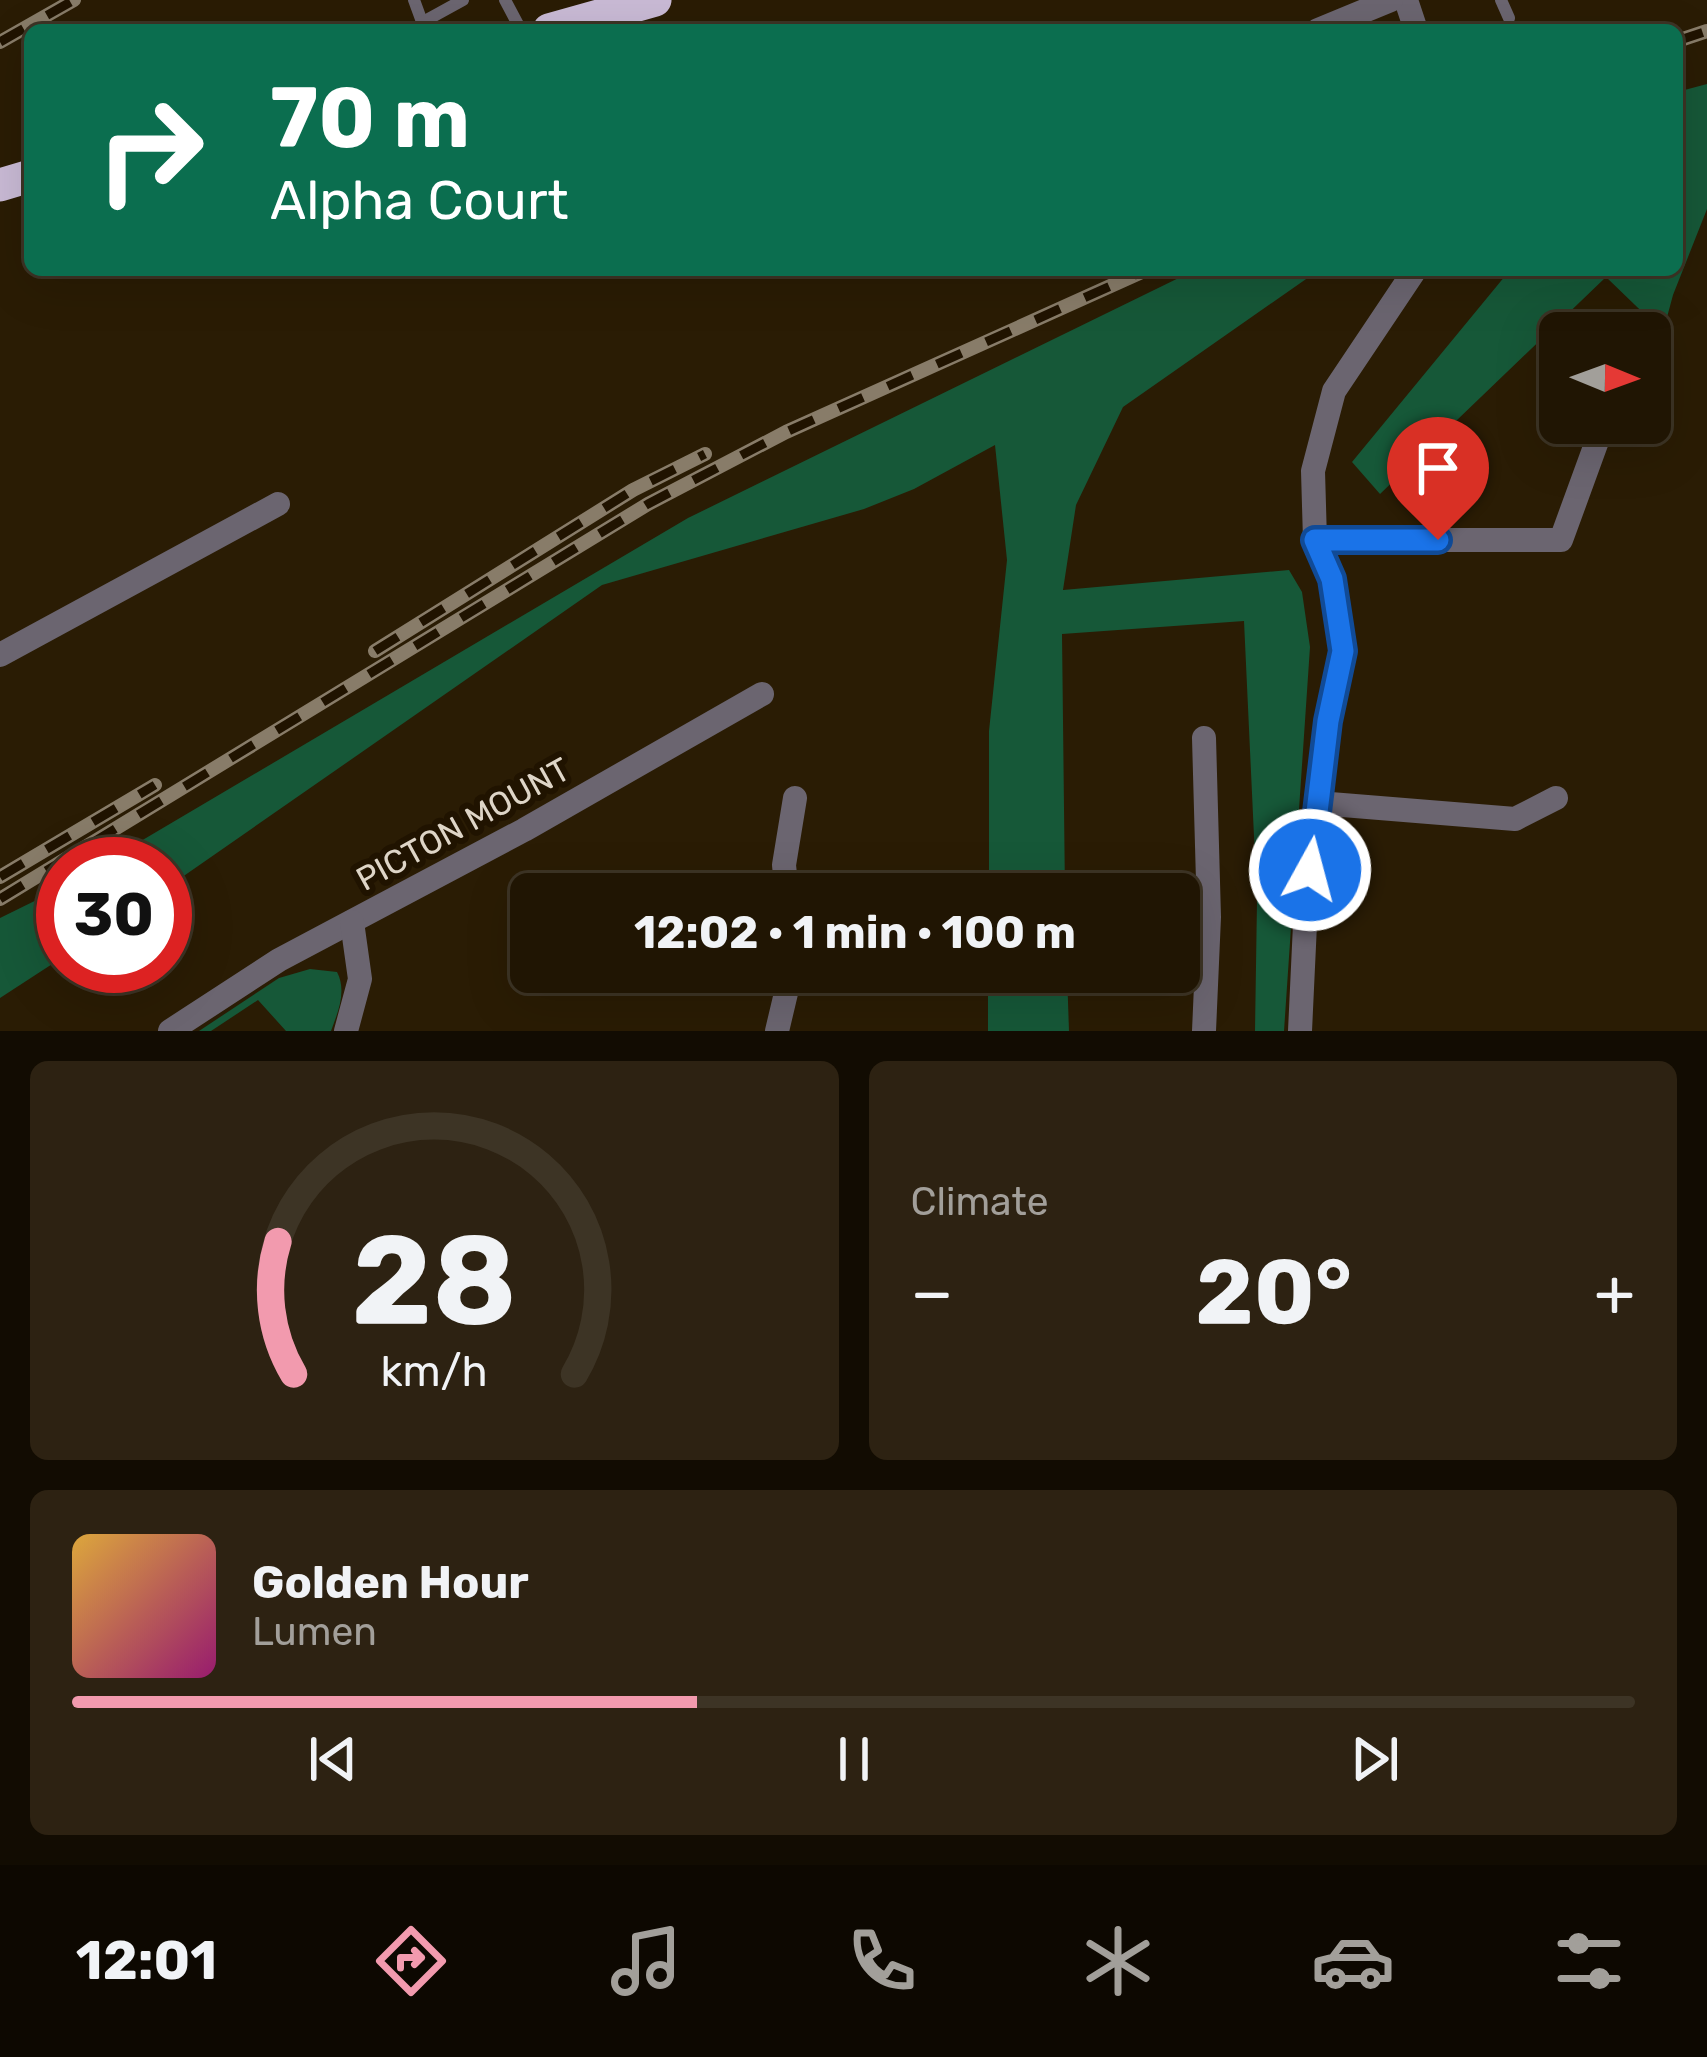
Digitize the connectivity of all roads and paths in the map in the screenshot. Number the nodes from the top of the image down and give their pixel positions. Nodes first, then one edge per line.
1 (464, 0) edge
2 (655, 0) edge
3 (1391, 0) edge
4 (1502, 0) edge
5 (1509, 18) dead end
6 (427, 24) edge
7 (571, 24) edge
8 (1333, 24) edge
9 (1411, 276) edge
10 (1596, 444) edge
11 (278, 504) dead end
12 (1315, 540) junction
13 (0, 655) edge
14 (762, 694) dead end
15 (1204, 738) dead end
16 (795, 798) dead end
17 (1556, 798) dead end
18 (1318, 803) junction
19 (785, 873) edge
20 (352, 922) junction
21 (786, 993) edge
22 (170, 1031) edge
23 (346, 1031) edge
24 (777, 1031) edge
25 (1204, 1031) edge
26 (1300, 1031) edge

1 - 6 lane
2 - 7 highway
3 - 8 street
4 - 5 lane
9 - 12 street
10 - 12 street
11 - 13 street
12 - 18 street
14 - 20 street, PICTON MOUNT
15 - 25 street
16 - 19 street
17 - 18 street
18 - 26 street
20 - 22 street, PICTON MOUNT
20 - 23 street
21 - 24 street

